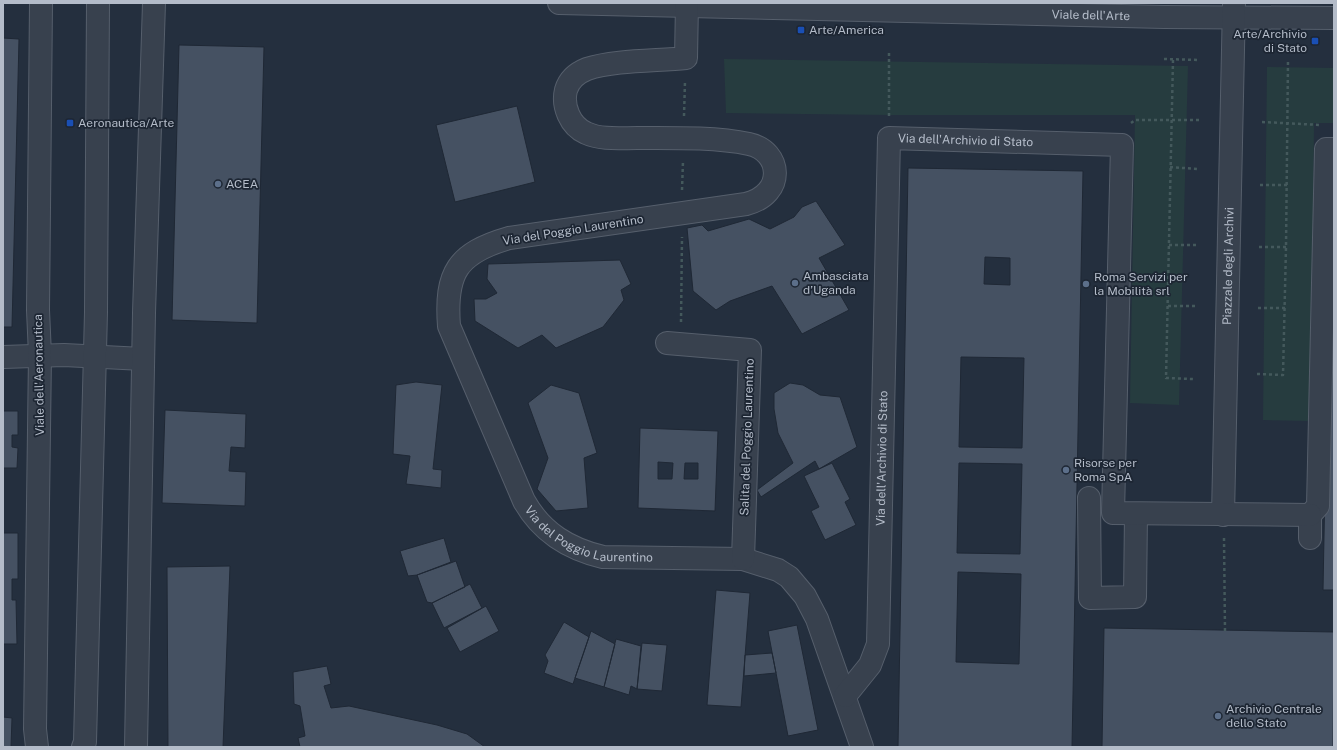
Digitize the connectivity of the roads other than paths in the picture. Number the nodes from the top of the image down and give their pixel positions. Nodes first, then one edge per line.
1 (40, 3) edge
2 (98, 3) edge
3 (154, 3) edge
4 (559, 3) edge
5 (687, 5) edge
6 (1234, 10) edge
7 (1334, 18) edge
8 (1334, 149) edge
9 (668, 343) dead end
10 (40, 355) junction
11 (94, 356) junction
12 (3, 357) edge
13 (143, 359) junction
14 (1089, 498) dead end
15 (1136, 514) junction
16 (1310, 515) junction
17 (1224, 526) junction
18 (1310, 538) dead end
19 (743, 559) junction
20 (844, 696) junction
21 (85, 745) edge
22 (37, 747) edge
23 (136, 747) edge
24 (862, 747) edge

1 - 10 street, Viale dell'Aeronautica
2 - 11 street
3 - 13 street
4 - 5 street, Viale dell'Arte
5 - 6 street, Viale dell'Arte
5 - 19 street, Via del Poggio Laurentino
6 - 7 street, Viale dell'Arte
6 - 17 street, Piazzale degli Archivi
8 - 16 street
9 - 19 street, Salita del Poggio Laurentino
10 - 11 street
10 - 12 street
10 - 22 street, Viale dell'Aeronautica
11 - 13 street
11 - 21 street
13 - 23 street
14 - 15 street
15 - 17 street
15 - 20 street, Via dell'Archivio di Stato
16 - 17 street
16 - 18 street
19 - 20 street, Via del Poggio Laurentino
20 - 24 street, Via del Poggio Laurentino

